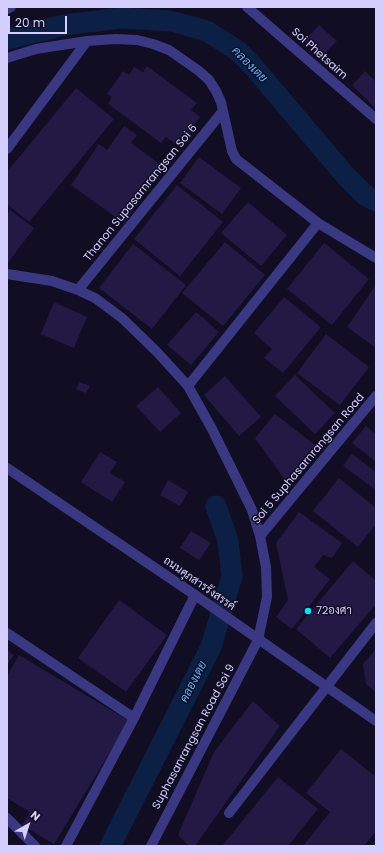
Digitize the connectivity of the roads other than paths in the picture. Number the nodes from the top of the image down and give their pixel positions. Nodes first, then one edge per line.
1 (11, 7) edge
2 (246, 7) edge
3 (7, 8) edge
4 (87, 41) junction
5 (7, 58) edge
6 (223, 110) junction
7 (376, 119) edge
8 (7, 149) edge
9 (318, 223) junction
10 (376, 258) edge
11 (7, 274) edge
12 (78, 290) junction
13 (188, 386) junction
14 (376, 396) edge
15 (7, 468) edge
16 (260, 536) junction
17 (195, 595) junction
18 (376, 623) edge
19 (7, 633) edge
20 (258, 640) junction
21 (327, 687) junction
22 (134, 718) junction
23 (376, 721) edge
24 (229, 813) dead end
25 (7, 818) edge
26 (35, 846) edge
27 (66, 846) edge
28 (151, 846) edge

1 - 3 street
2 - 7 street, Soi Phetsaim
4 - 5 street
4 - 6 street
4 - 8 street
6 - 9 street
6 - 12 street, Thanon Supasarnrangsan Soi 6
9 - 10 street
9 - 13 street
11 - 12 street, Soi 5 Suphasarnrangsan Road
12 - 13 street, Soi 5 Suphasarnrangsan Road
13 - 16 street, Soi 5 Suphasarnrangsan Road
14 - 16 street, Soi 5 Suphasarnrangsan Road
15 - 17 street, ถนนศุภสารรังสรรค์
16 - 20 street, Soi 5 Suphasarnrangsan Road
17 - 20 street, ถนนศุภสารรังสรรค์
17 - 22 street
18 - 21 street
19 - 22 street
20 - 21 street, ถนนศุภสารรังสรรค์
20 - 28 street, Suphasanrangsan Road Soi 9
21 - 23 street, ถนนศุภสารรังสรรค์
21 - 24 street
22 - 27 street
25 - 26 street

